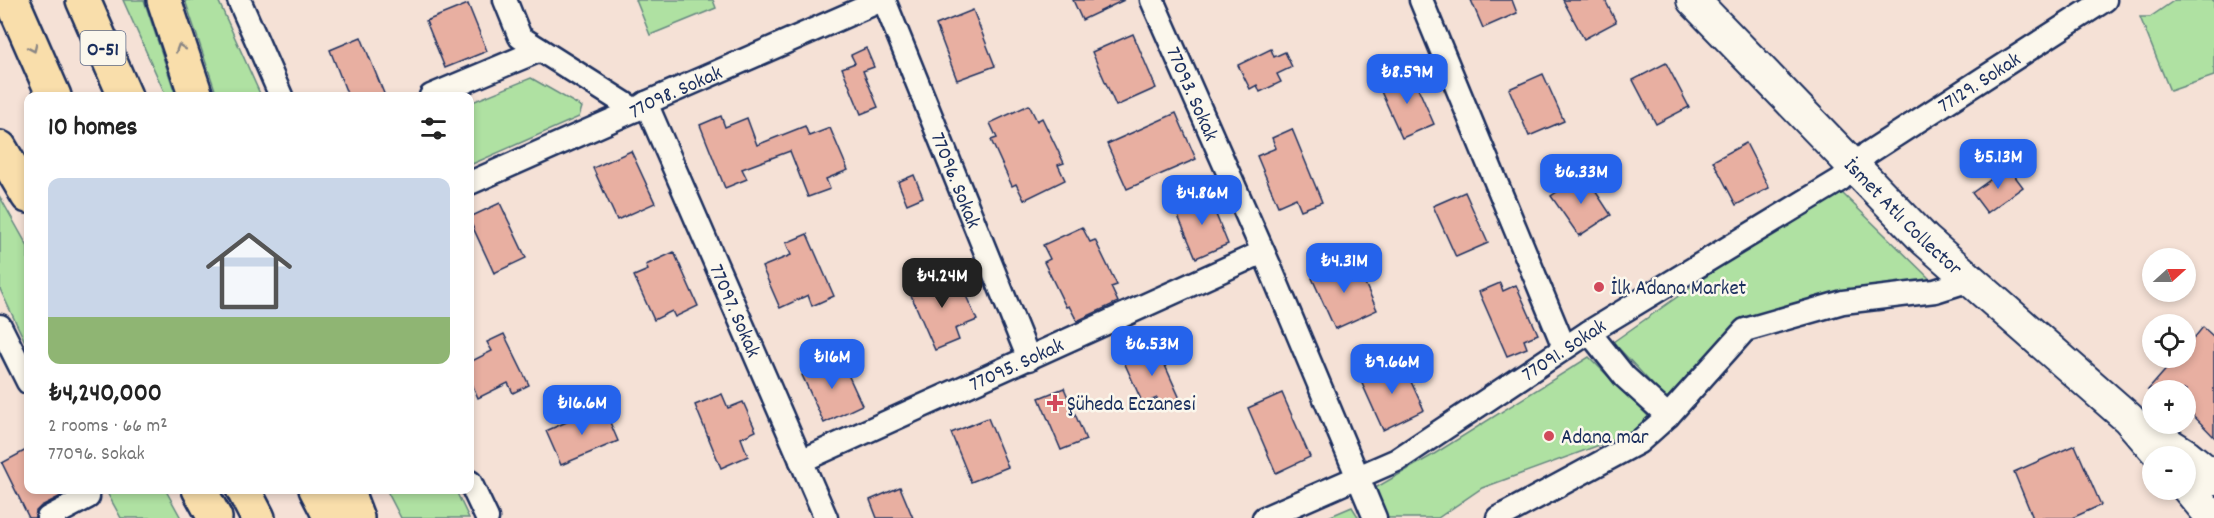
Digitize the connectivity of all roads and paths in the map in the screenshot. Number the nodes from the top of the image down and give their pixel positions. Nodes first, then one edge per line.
1 (12, 0) edge
2 (82, 0) edge
3 (164, 0) edge
4 (239, 0) edge
5 (505, 0) edge
6 (883, 0) edge
7 (1152, 0) edge
8 (1421, 0) edge
9 (1693, 0) edge
10 (2105, 0) edge
11 (540, 50) junction
12 (52, 92) edge
13 (123, 92) edge
14 (195, 92) edge
15 (279, 92) edge
16 (441, 92) edge
17 (640, 107) junction
18 (0, 148) edge
19 (1853, 165) junction
20 (474, 181) edge
21 (24, 189) edge
22 (1263, 252) junction
23 (1970, 280) junction
24 (0, 326) edge
25 (1589, 332) junction
26 (1564, 347) junction
27 (1029, 359) junction
28 (24, 374) edge
29 (1668, 416) junction
30 (2128, 418) junction
31 (2152, 446) edge
32 (801, 461) junction
33 (1358, 476) junction
34 (2214, 478) edge
35 (474, 490) edge
36 (86, 494) edge
37 (202, 494) edge
38 (246, 494) edge
39 (319, 494) edge
40 (348, 494) edge
41 (2196, 498) edge
42 (2212, 517) edge
43 (48, 518) edge
44 (215, 518) edge
45 (258, 518) edge
46 (331, 518) edge
47 (357, 518) edge
48 (487, 518) edge
49 (826, 518) edge
50 (1264, 518) edge
51 (1375, 518) edge
52 (1498, 518) edge

1 -> 12 highway
2 - 13 highway, O-51
14 -> 3 highway
4 - 15 street
5 - 11 street
6 - 17 street, 77098. Sokak
6 - 27 street, 77096. Sokak
7 - 22 street, 77093. Sokak
8 - 26 street
9 - 19 main road, İsmet Atlı Collector
10 - 19 street, 77129. Sokak
11 - 16 street
11 - 17 street
17 - 20 street, 77098. Sokak
17 - 32 street, 77097. Sokak
18 - 21 highway
19 - 23 main road, İsmet Atlı Collector
19 - 25 street, 77091. Sokak
22 - 27 street, 77095. Sokak
22 - 33 street, 77093. Sokak
23 - 29 street
23 - 30 main road, İsmet Atlı Collector
24 - 28 street
25 - 26 street, 77091. Sokak
25 - 29 street
26 - 33 street, 77091. Sokak
27 - 32 street, 77095. Sokak
29 - 52 street
30 - 31 main road, İsmet Atlı Collector
30 - 34 main road, İsmet Atlı Collector
32 - 49 street, 77097. Sokak
33 - 50 street, 77091. Sokak
33 - 51 street, 77093. Sokak
35 - 48 street
36 - 43 street
37 - 44 highway
38 - 45 highway
39 - 46 highway
40 - 47 highway
41 - 42 main road

